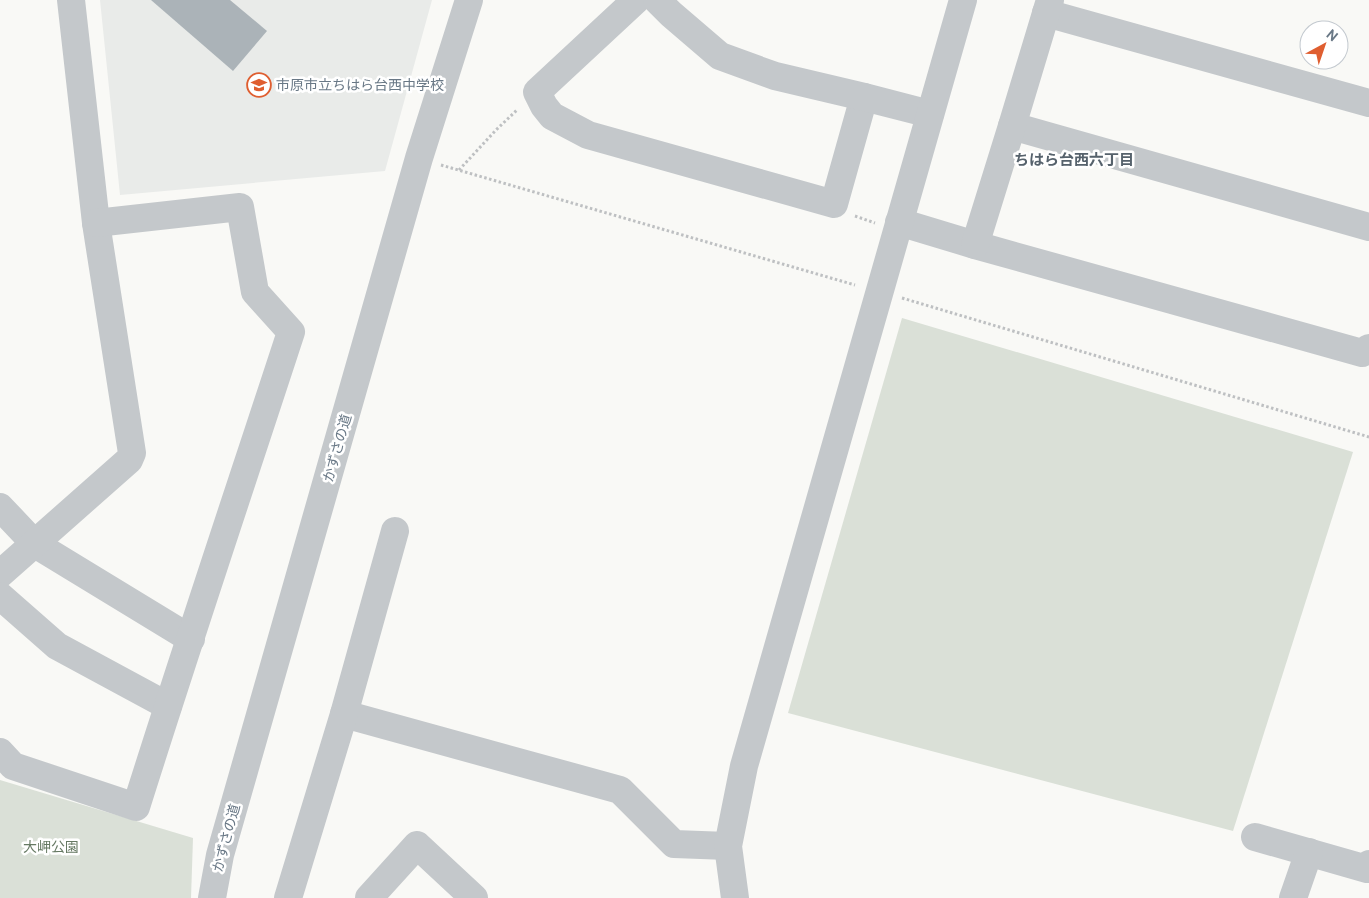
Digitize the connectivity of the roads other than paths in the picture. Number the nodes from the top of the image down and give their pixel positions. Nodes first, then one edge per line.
1 (71, 0) edge
2 (469, 0) edge
3 (636, 0) edge
4 (657, 0) edge
5 (963, 0) edge
6 (1048, 7) edge
7 (864, 97) junction
8 (1369, 103) edge
9 (930, 114) junction
10 (1012, 126) junction
11 (96, 223) junction
12 (898, 226) junction
13 (1369, 227) edge
14 (975, 245) junction
15 (1369, 348) edge
16 (0, 507) edge
17 (395, 531) dead end
18 (34, 544) junction
19 (0, 574) edge
20 (0, 596) edge
21 (191, 640) junction
22 (168, 706) junction
23 (344, 714) junction
24 (0, 752) edge
25 (1255, 837) dead end
26 (728, 846) junction
27 (1309, 852) junction
28 (1369, 864) edge
29 (212, 898) edge
30 (288, 898) edge
31 (369, 898) edge
32 (474, 898) edge
33 (735, 898) edge
34 (1293, 898) edge

1 - 11 street
2 - 29 street, かずさの道
3 - 7 street
4 - 7 street
5 - 9 street
6 - 8 street
6 - 10 street
7 - 9 street
9 - 12 street
10 - 13 street
10 - 14 street
11 - 18 street
11 - 21 street
12 - 14 street
12 - 26 street
14 - 15 street
16 - 18 street
17 - 23 street
18 - 19 street
18 - 21 street
20 - 22 street
21 - 22 street
22 - 24 street
23 - 26 street
23 - 30 street
25 - 27 street
26 - 33 street
27 - 28 street
27 - 34 street
31 - 32 street

